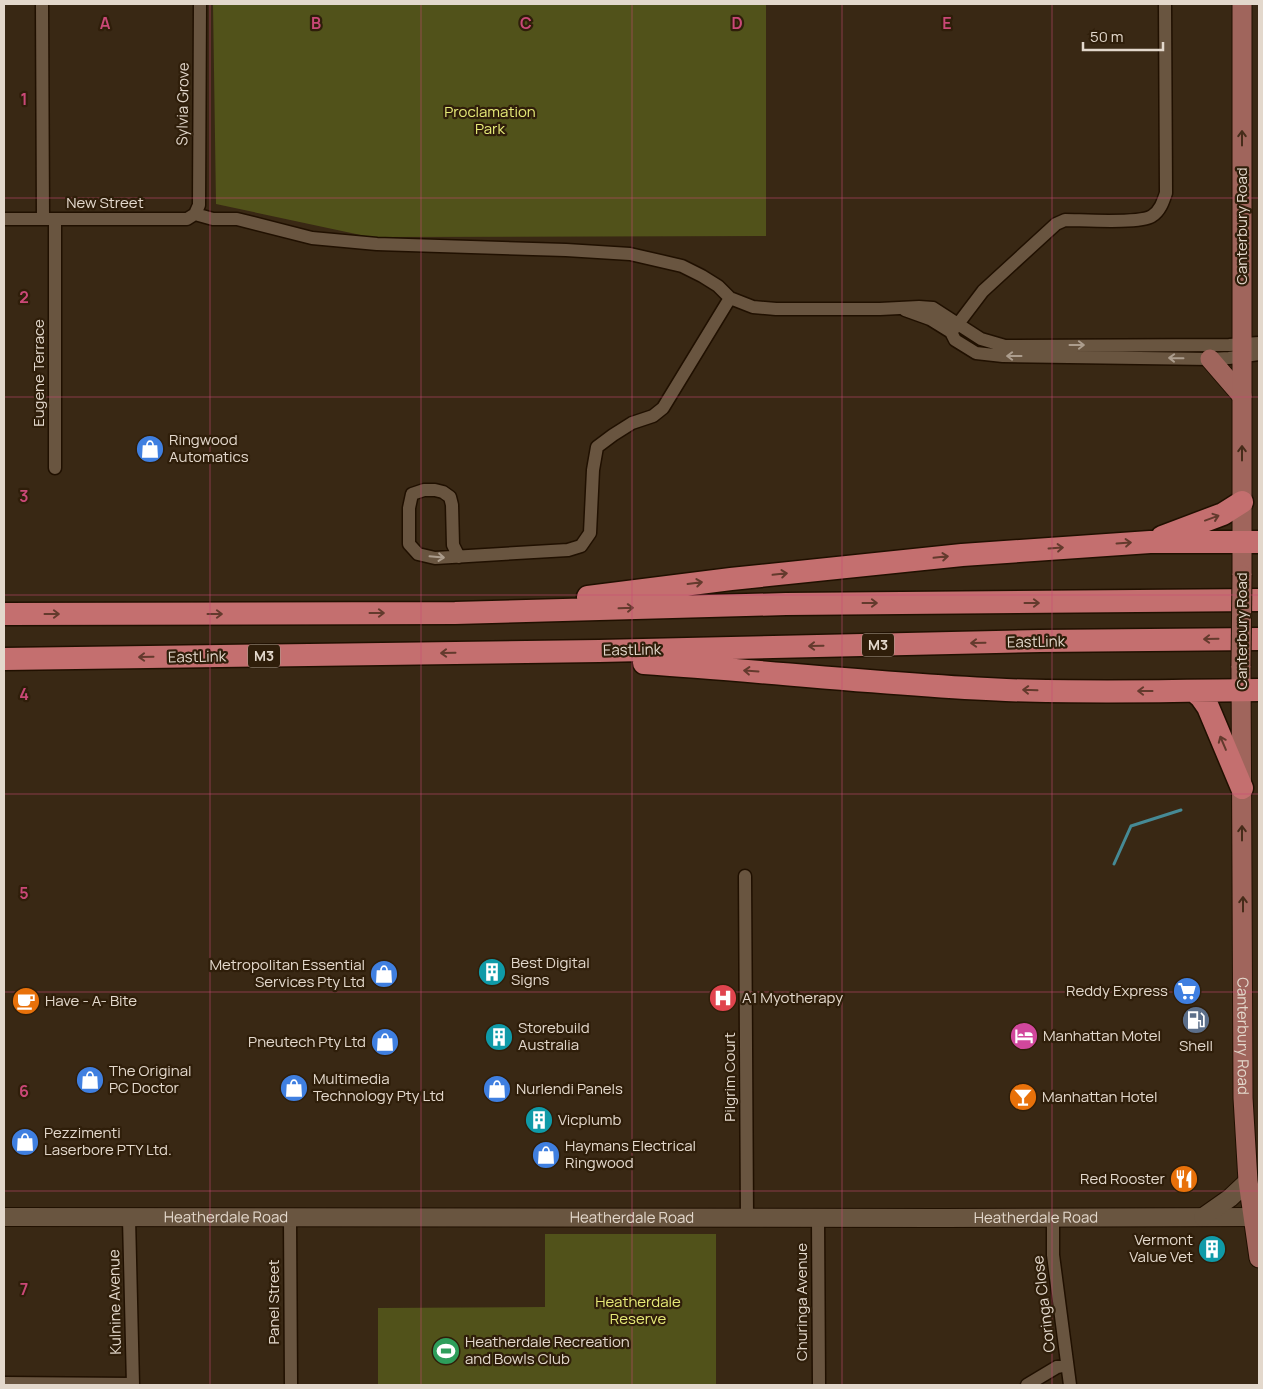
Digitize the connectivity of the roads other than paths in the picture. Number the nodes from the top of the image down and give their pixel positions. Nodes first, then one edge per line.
1 (42, 4) edge
2 (200, 4) edge
3 (1165, 4) edge
4 (1242, 4) edge
5 (197, 209) junction
6 (4, 219) edge
7 (49, 219) junction
8 (730, 298) junction
9 (954, 328) junction
10 (1251, 350) edge
11 (1210, 359) junction
12 (1242, 396) junction
13 (55, 468) dead end
14 (1242, 502) junction
15 (1150, 542) junction
16 (1251, 542) edge
17 (459, 557) junction
18 (1259, 600) edge
19 (455, 613) junction
20 (4, 614) edge
21 (1259, 639) edge
22 (497, 653) junction
23 (4, 659) edge
24 (1250, 690) edge
25 (1194, 691) junction
26 (1242, 788) junction
27 (745, 876) dead end
28 (1248, 1181) junction
29 (4, 1217) edge
30 (1203, 1217) junction
31 (1256, 1217) edge
32 (130, 1218) junction
33 (290, 1218) junction
34 (747, 1218) junction
35 (818, 1218) junction
36 (1053, 1218) junction
37 (1259, 1258) edge
38 (1067, 1364) junction
39 (4, 1383) edge
40 (133, 1385) edge
41 (291, 1385) edge
42 (819, 1385) edge
43 (1027, 1385) edge
44 (1070, 1385) edge

1 - 7 street, Eugene Terrace
2 - 5 street, Sylvia Grove
3 - 9 street
10 -> 4 main road, Canterbury Road
5 - 7 street, New Street
5 - 8 street
6 - 7 street, New Street
7 - 13 street, Eugene Terrace
8 - 9 street
8 - 17 street
9 -> 10 street
11 -> 9 street
10 - 11 street
10 - 12 main road, Canterbury Road
11 - 12 main road
14 -> 12 main road, Canterbury Road
15 -> 14 highway
14 - 16 main road, Canterbury Road
15 - 16 highway
19 -> 15 highway
16 - 24 main road, Canterbury Road, bridge
17 -> 17 street
19 -> 18 highway
20 -> 19 highway
21 -> 22 highway, EastLink / M3
22 -> 23 highway, EastLink / M3
25 -> 22 highway
24 - 25 highway
24 - 26 main road, Canterbury Road
26 -> 25 highway
28 -> 26 main road, Canterbury Road
27 - 34 street, Pilgrim Court
28 - 30 main road
28 - 31 main road, Canterbury Road
29 - 32 main road, Heatherdale Road
30 - 31 main road, Heatherdale Road
30 - 36 main road, Heatherdale Road
31 - 37 main road, Canterbury Road
32 - 33 main road, Heatherdale Road
32 - 40 street, Kulnine Avenue
33 - 34 main road, Heatherdale Road
33 - 41 street, Panel Street
34 - 35 main road, Heatherdale Road
35 - 36 main road, Heatherdale Road
35 - 42 street, Churinga Avenue
36 - 38 street, Coringa Close
38 - 43 street
38 - 44 street, Coringa Close
39 - 40 street

